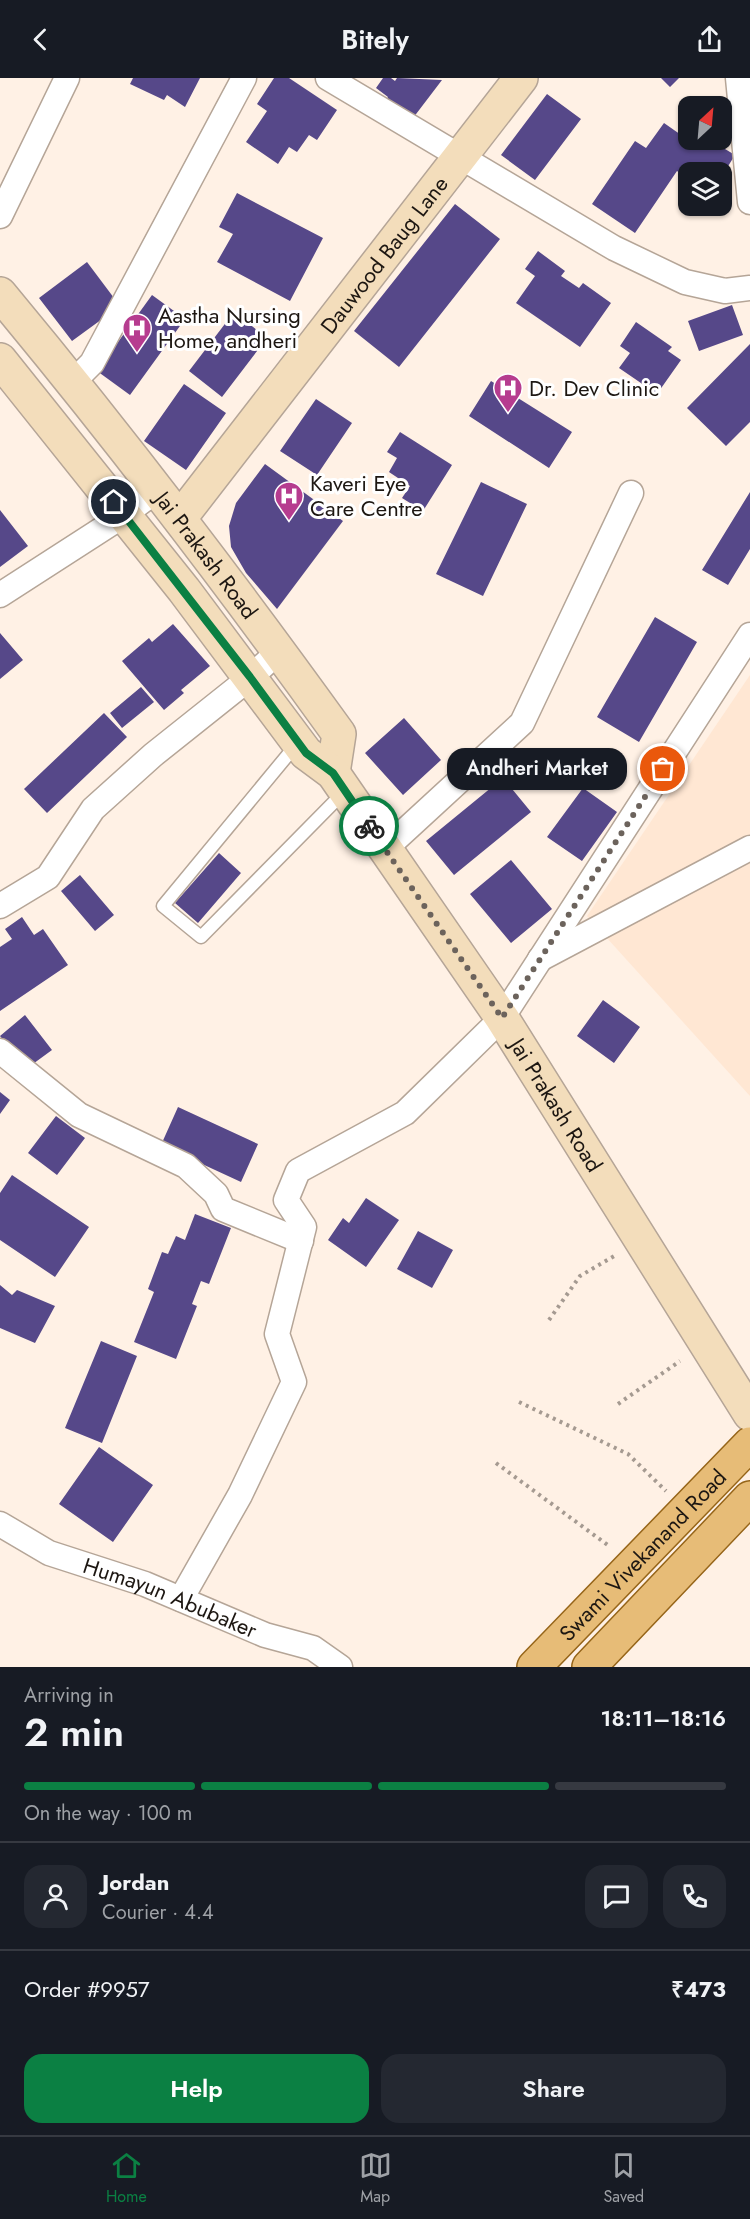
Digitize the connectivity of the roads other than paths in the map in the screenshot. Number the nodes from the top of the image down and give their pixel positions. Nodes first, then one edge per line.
1 (68, 78) edge
2 (244, 78) edge
3 (328, 78) edge
4 (521, 78) edge
5 (738, 78) edge
6 (460, 155) junction
7 (750, 202) edge
8 (0, 216) edge
9 (750, 288) edge
10 (0, 294) edge
11 (0, 360) edge
12 (73, 381) junction
13 (157, 489) junction
14 (631, 493) dead end
15 (124, 514) junction
16 (180, 518) junction
17 (0, 595) edge
18 (750, 635) edge
19 (279, 651) junction
20 (250, 677) junction
21 (298, 742) junction
22 (339, 782) junction
23 (750, 848) edge
24 (385, 849) junction
25 (0, 906) edge
26 (538, 960) junction
27 (502, 1018) junction
28 (0, 1051) edge
29 (301, 1241) junction
30 (750, 1414) edge
31 (750, 1444) edge
32 (750, 1498) edge
33 (0, 1524) edge
34 (181, 1599) junction
35 (340, 1667) edge
36 (534, 1667) edge
37 (589, 1667) edge

1 - 8 street
2 - 12 street
3 - 6 street
4 - 6 main road, Dauwood Baug Lane
5 - 7 street
6 - 9 street
6 - 16 main road, Dauwood Baug Lane
10 - 12 main road, Jai Prakash Road
11 - 15 main road, Jai Prakash Road
12 - 13 main road, Jai Prakash Road
13 - 15 street
13 - 16 main road, Jai Prakash Road
14 - 24 street
15 - 17 street
15 - 20 main road, Jai Prakash Road
16 - 19 main road, Jai Prakash Road
18 - 26 street
19 - 20 street
19 - 22 main road, Jai Prakash Road
20 - 21 main road, Jai Prakash Road
20 - 25 street
21 - 22 main road, Jai Prakash Road
21 - 22 lane
22 - 24 main road, Jai Prakash Road
23 - 26 street
24 - 27 main road, Jai Prakash Road
26 - 27 street
27 - 29 street
27 - 30 main road, Jai Prakash Road
28 - 29 street
29 - 34 street
31 - 36 main road, Swami Vivekanand Road
32 - 37 main road, Swami Vivekanand Road
33 - 34 street, Humayun Abubaker
34 - 35 street, Humayun Abubaker

